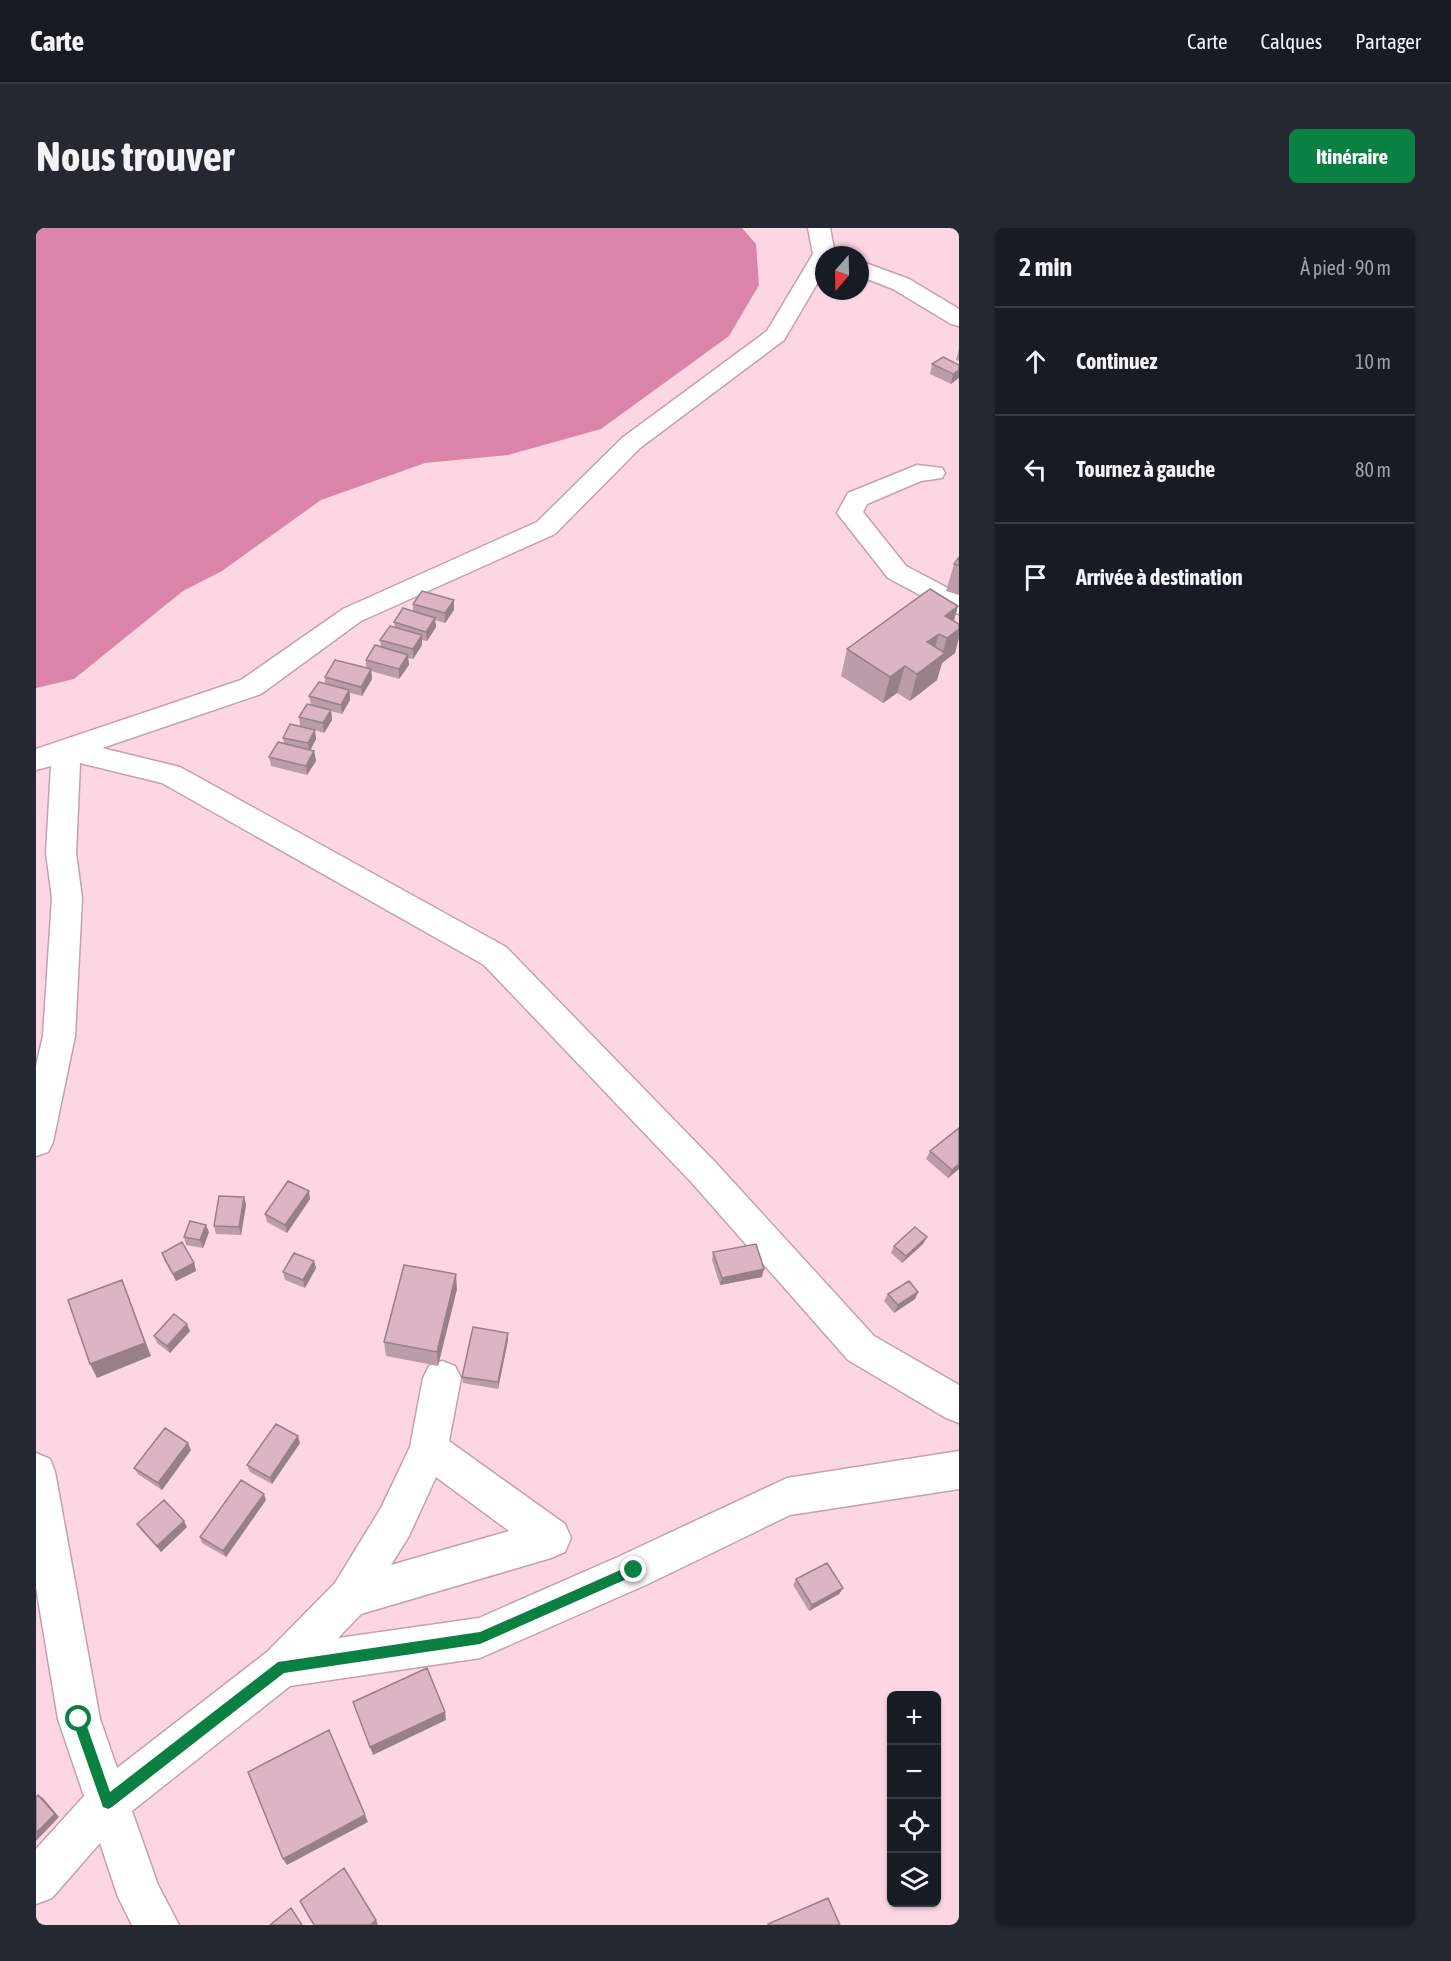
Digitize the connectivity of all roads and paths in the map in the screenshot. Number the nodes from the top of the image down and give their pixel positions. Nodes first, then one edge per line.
1 (819, 228) edge
2 (823, 246) edge
3 (815, 271) edge
4 (869, 272) edge
5 (959, 319) edge
6 (933, 473) dead end
7 (959, 605) edge
8 (51, 755) edge
9 (36, 1142) edge
10 (442, 1378) dead end
11 (959, 1404) edge
12 (429, 1449) junction
13 (959, 1470) edge
14 (36, 1472) edge
15 (349, 1597) junction
16 (282, 1667) junction
17 (108, 1803) junction
18 (36, 1882) edge
19 (157, 1925) edge

1 - 2 street
3 - 8 street
4 - 5 street
6 - 7 street
8 - 9 street
8 - 11 street
10 - 12 street
12 - 15 street
12 - 15 street
13 - 16 street
14 - 17 street
15 - 16 street
16 - 17 street
17 - 18 street
17 - 19 street

